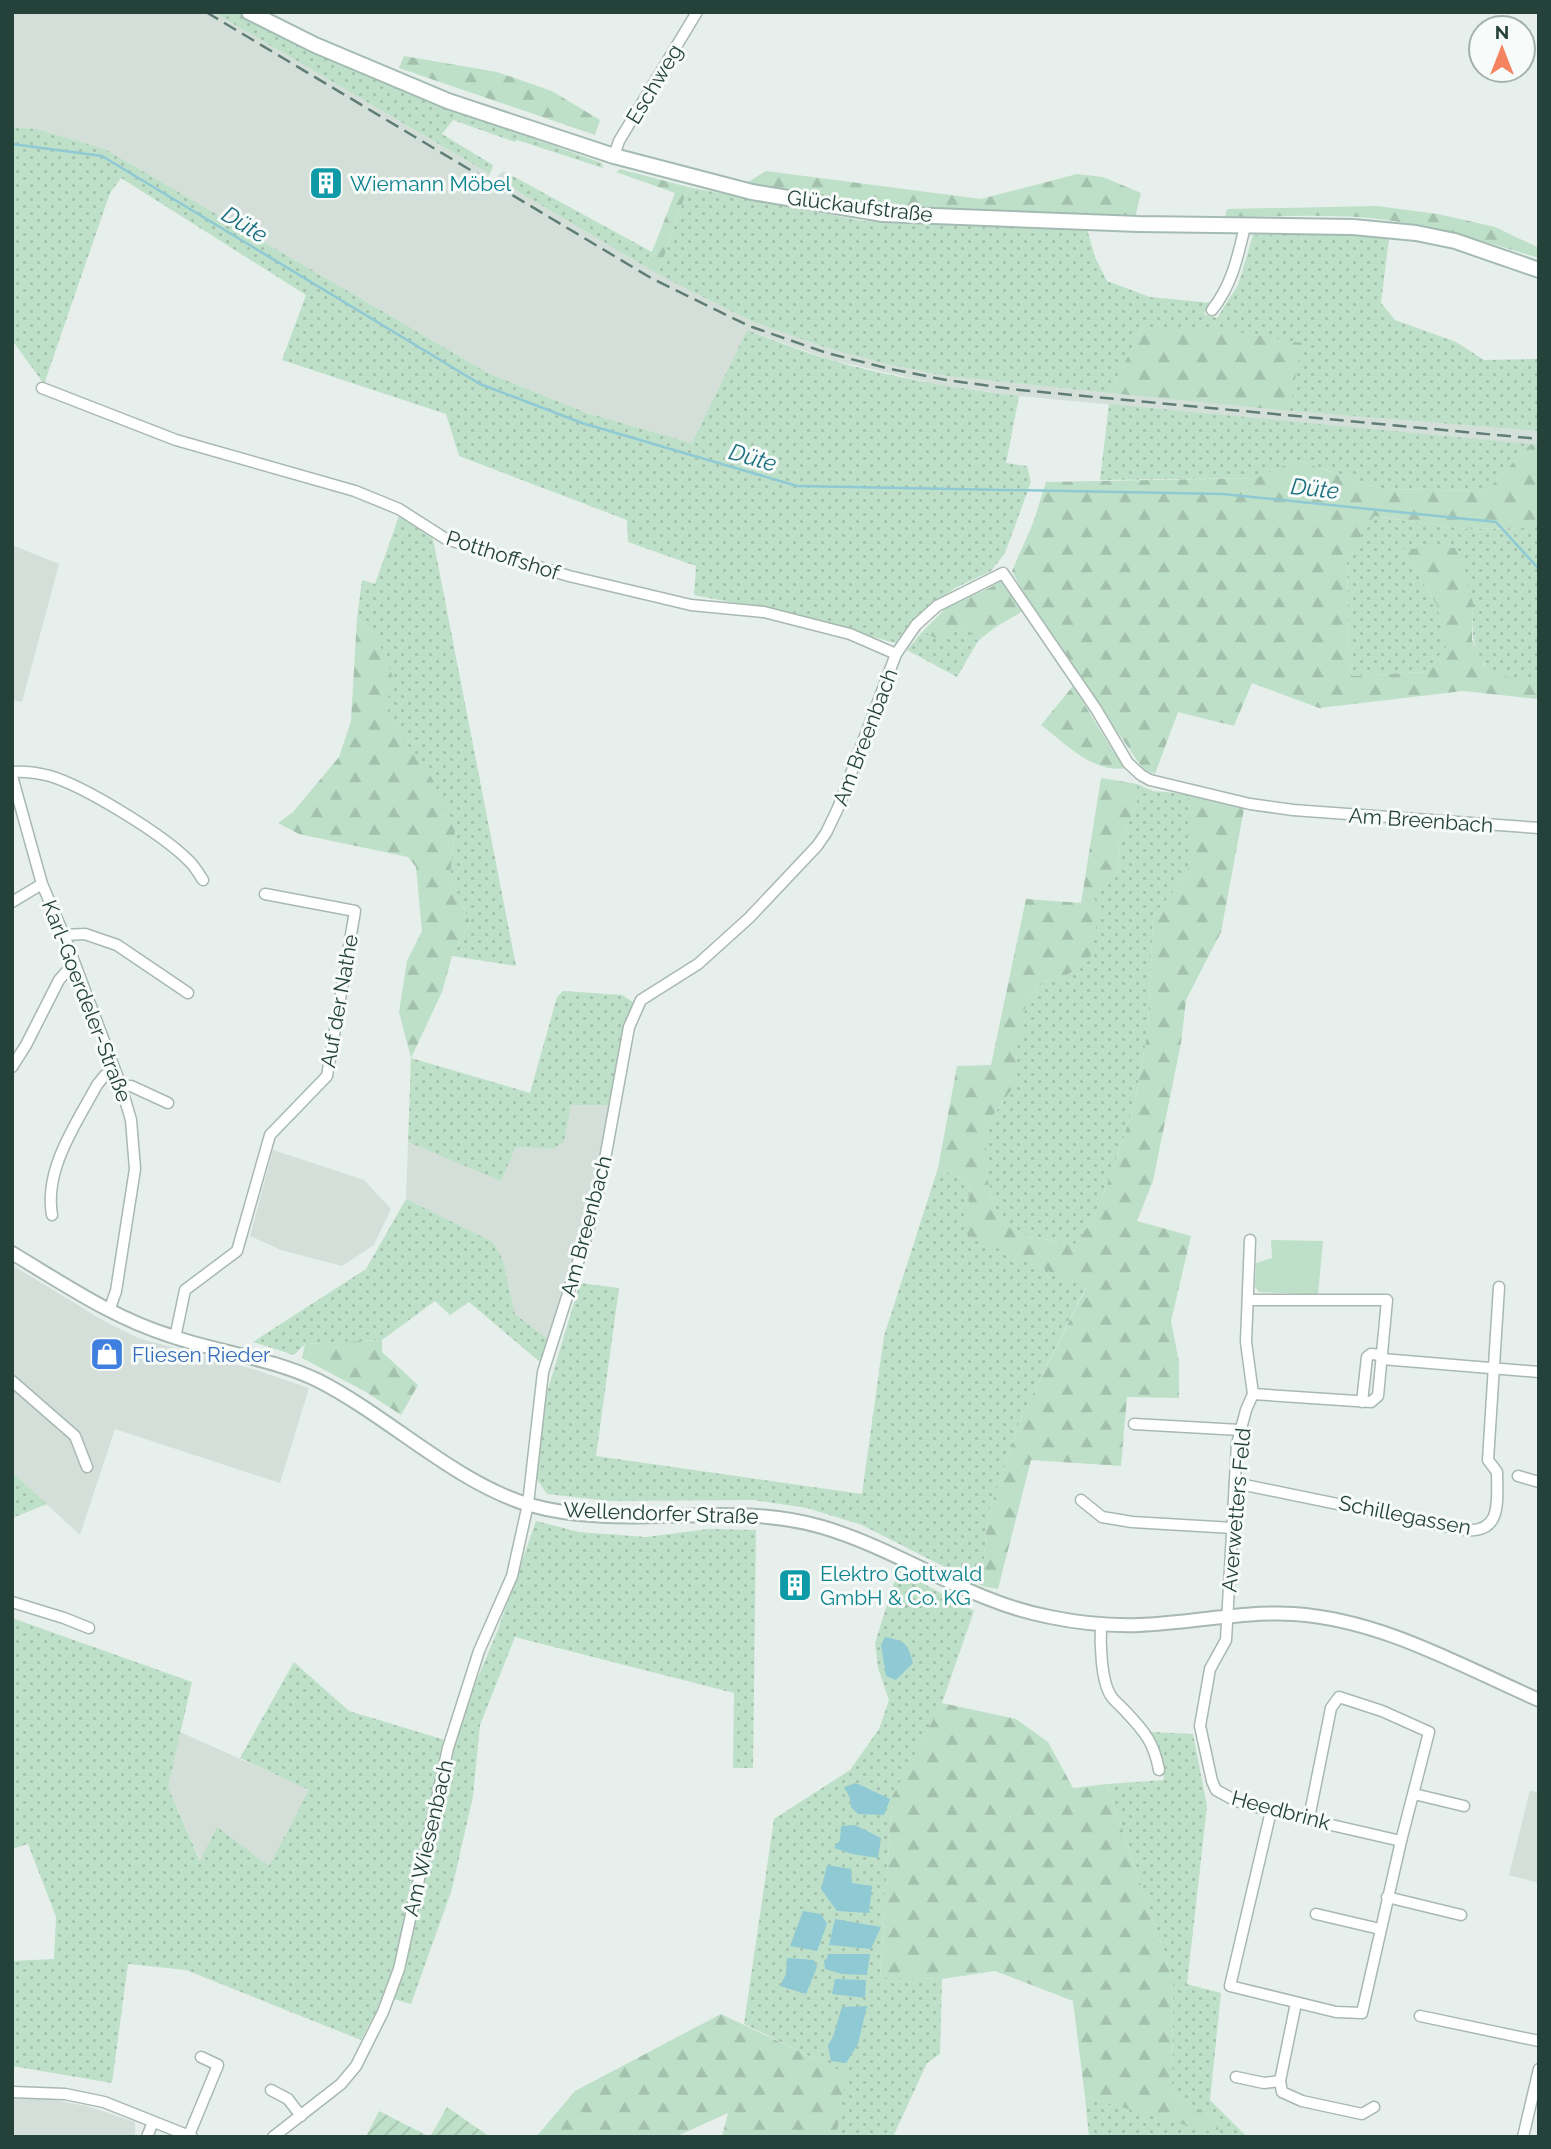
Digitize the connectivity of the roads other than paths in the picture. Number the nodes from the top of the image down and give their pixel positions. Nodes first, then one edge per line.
1 (249, 12) edge
2 (697, 12) edge
3 (614, 156) junction
4 (1245, 226) junction
5 (1539, 270) edge
6 (1212, 310) dead end
7 (42, 388) dead end
8 (896, 654) junction
9 (12, 774) edge
10 (1539, 828) edge
11 (203, 880) dead end
12 (42, 884) junction
13 (265, 894) dead end
14 (12, 902) edge
15 (64, 935) junction
16 (75, 967) junction
17 (188, 993) dead end
18 (12, 1067) edge
19 (114, 1070) junction
20 (121, 1086) junction
21 (168, 1103) dead end
22 (52, 1215) dead end
23 (1250, 1240) dead end
24 (12, 1253) edge
25 (1499, 1287) dead end
26 (1248, 1300) junction
27 (109, 1311) junction
28 (175, 1338) junction
29 (1382, 1357) junction
30 (1493, 1369) junction
31 (1539, 1372) edge
32 (12, 1381) edge
33 (1253, 1394) junction
34 (1362, 1402) junction
35 (1134, 1424) dead end
36 (1240, 1430) junction
37 (87, 1467) dead end
38 (1518, 1476) dead end
39 (1539, 1482) edge
40 (1235, 1483) junction
41 (1081, 1500) dead end
42 (528, 1504) junction
43 (1233, 1528) junction
44 (12, 1602) edge
45 (1227, 1614) junction
46 (1101, 1625) junction
47 (89, 1628) dead end
48 (1539, 1700) edge
49 (1159, 1770) dead end
50 (1414, 1794) junction
51 (1464, 1806) dead end
52 (1271, 1811) junction
53 (1309, 1818) junction
54 (1401, 1841) junction
55 (1387, 1897) junction
56 (1316, 1914) dead end
57 (1461, 1915) dead end
58 (1380, 1929) junction
59 (1296, 2003) junction
60 (1420, 2016) dead end
61 (1539, 2041) edge
62 (201, 2057) dead end
63 (1539, 2069) edge
64 (1237, 2077) dead end
65 (1280, 2081) junction
66 (1537, 2084) edge
67 (271, 2090) dead end
68 (12, 2092) edge
69 (1374, 2107) dead end
70 (301, 2116) junction
71 (153, 2122) junction
72 (190, 2136) edge
73 (147, 2137) edge
74 (273, 2137) edge
75 (1523, 2137) edge

1 - 3 main road, Glückaufstraße
2 - 3 street, Eschweg
3 - 4 main road, Glückaufstraße
4 - 5 main road, Glückaufstraße
4 - 6 street
7 - 8 street, Potthoffshof
8 - 10 street, Am Breenbach
8 - 42 street, Am Breenbach
9 - 11 street
9 - 12 street, Karl-Goerdeler-Straße
12 - 14 street
12 - 15 street, Karl-Goerdeler-Straße
13 - 28 street, Auf der Nathe
15 - 16 street, Karl-Goerdeler-Straße
15 - 17 street
16 - 18 street
16 - 19 street, Karl-Goerdeler-Straße
19 - 20 street, Karl-Goerdeler-Straße
19 - 22 street
20 - 21 street
20 - 27 street, Karl-Goerdeler-Straße
23 - 26 street
24 - 27 street, Wellendorfer Straße
25 - 30 street, Schillegassen
26 - 29 street
26 - 33 street
27 - 28 street, Wellendorfer Straße
28 - 42 street, Wellendorfer Straße
29 - 30 street
29 - 34 street
29 - 34 street
30 - 31 street
30 - 40 street, Schillegassen
32 - 37 street
33 - 34 street
33 - 36 street, Averwetters Feld
35 - 36 street
36 - 40 street, Averwetters Feld
38 - 39 street
40 - 43 street, Averwetters Feld
41 - 43 street
42 - 46 street, Wellendorfer Straße
42 - 70 street, Am Wiesenbach
43 - 45 street, Averwetters Feld
44 - 47 street
45 - 46 street, Wellendorfer Straße
45 - 48 street, Wellendorfer Straße
45 - 52 street, Heedbrink
46 - 49 street
50 - 51 street
50 - 53 street
50 - 54 street
52 - 53 street, Heedbrink
52 - 59 street
53 - 54 street, Heedbrink
54 - 55 street
55 - 57 street
55 - 58 street
56 - 58 street
58 - 59 street
59 - 65 street
60 - 61 street
62 - 72 street
63 - 66 street
64 - 65 street
65 - 69 street
66 - 75 street
67 - 70 street
68 - 71 street
70 - 74 street, Am Wiesenbach
71 - 72 street
71 - 73 street

